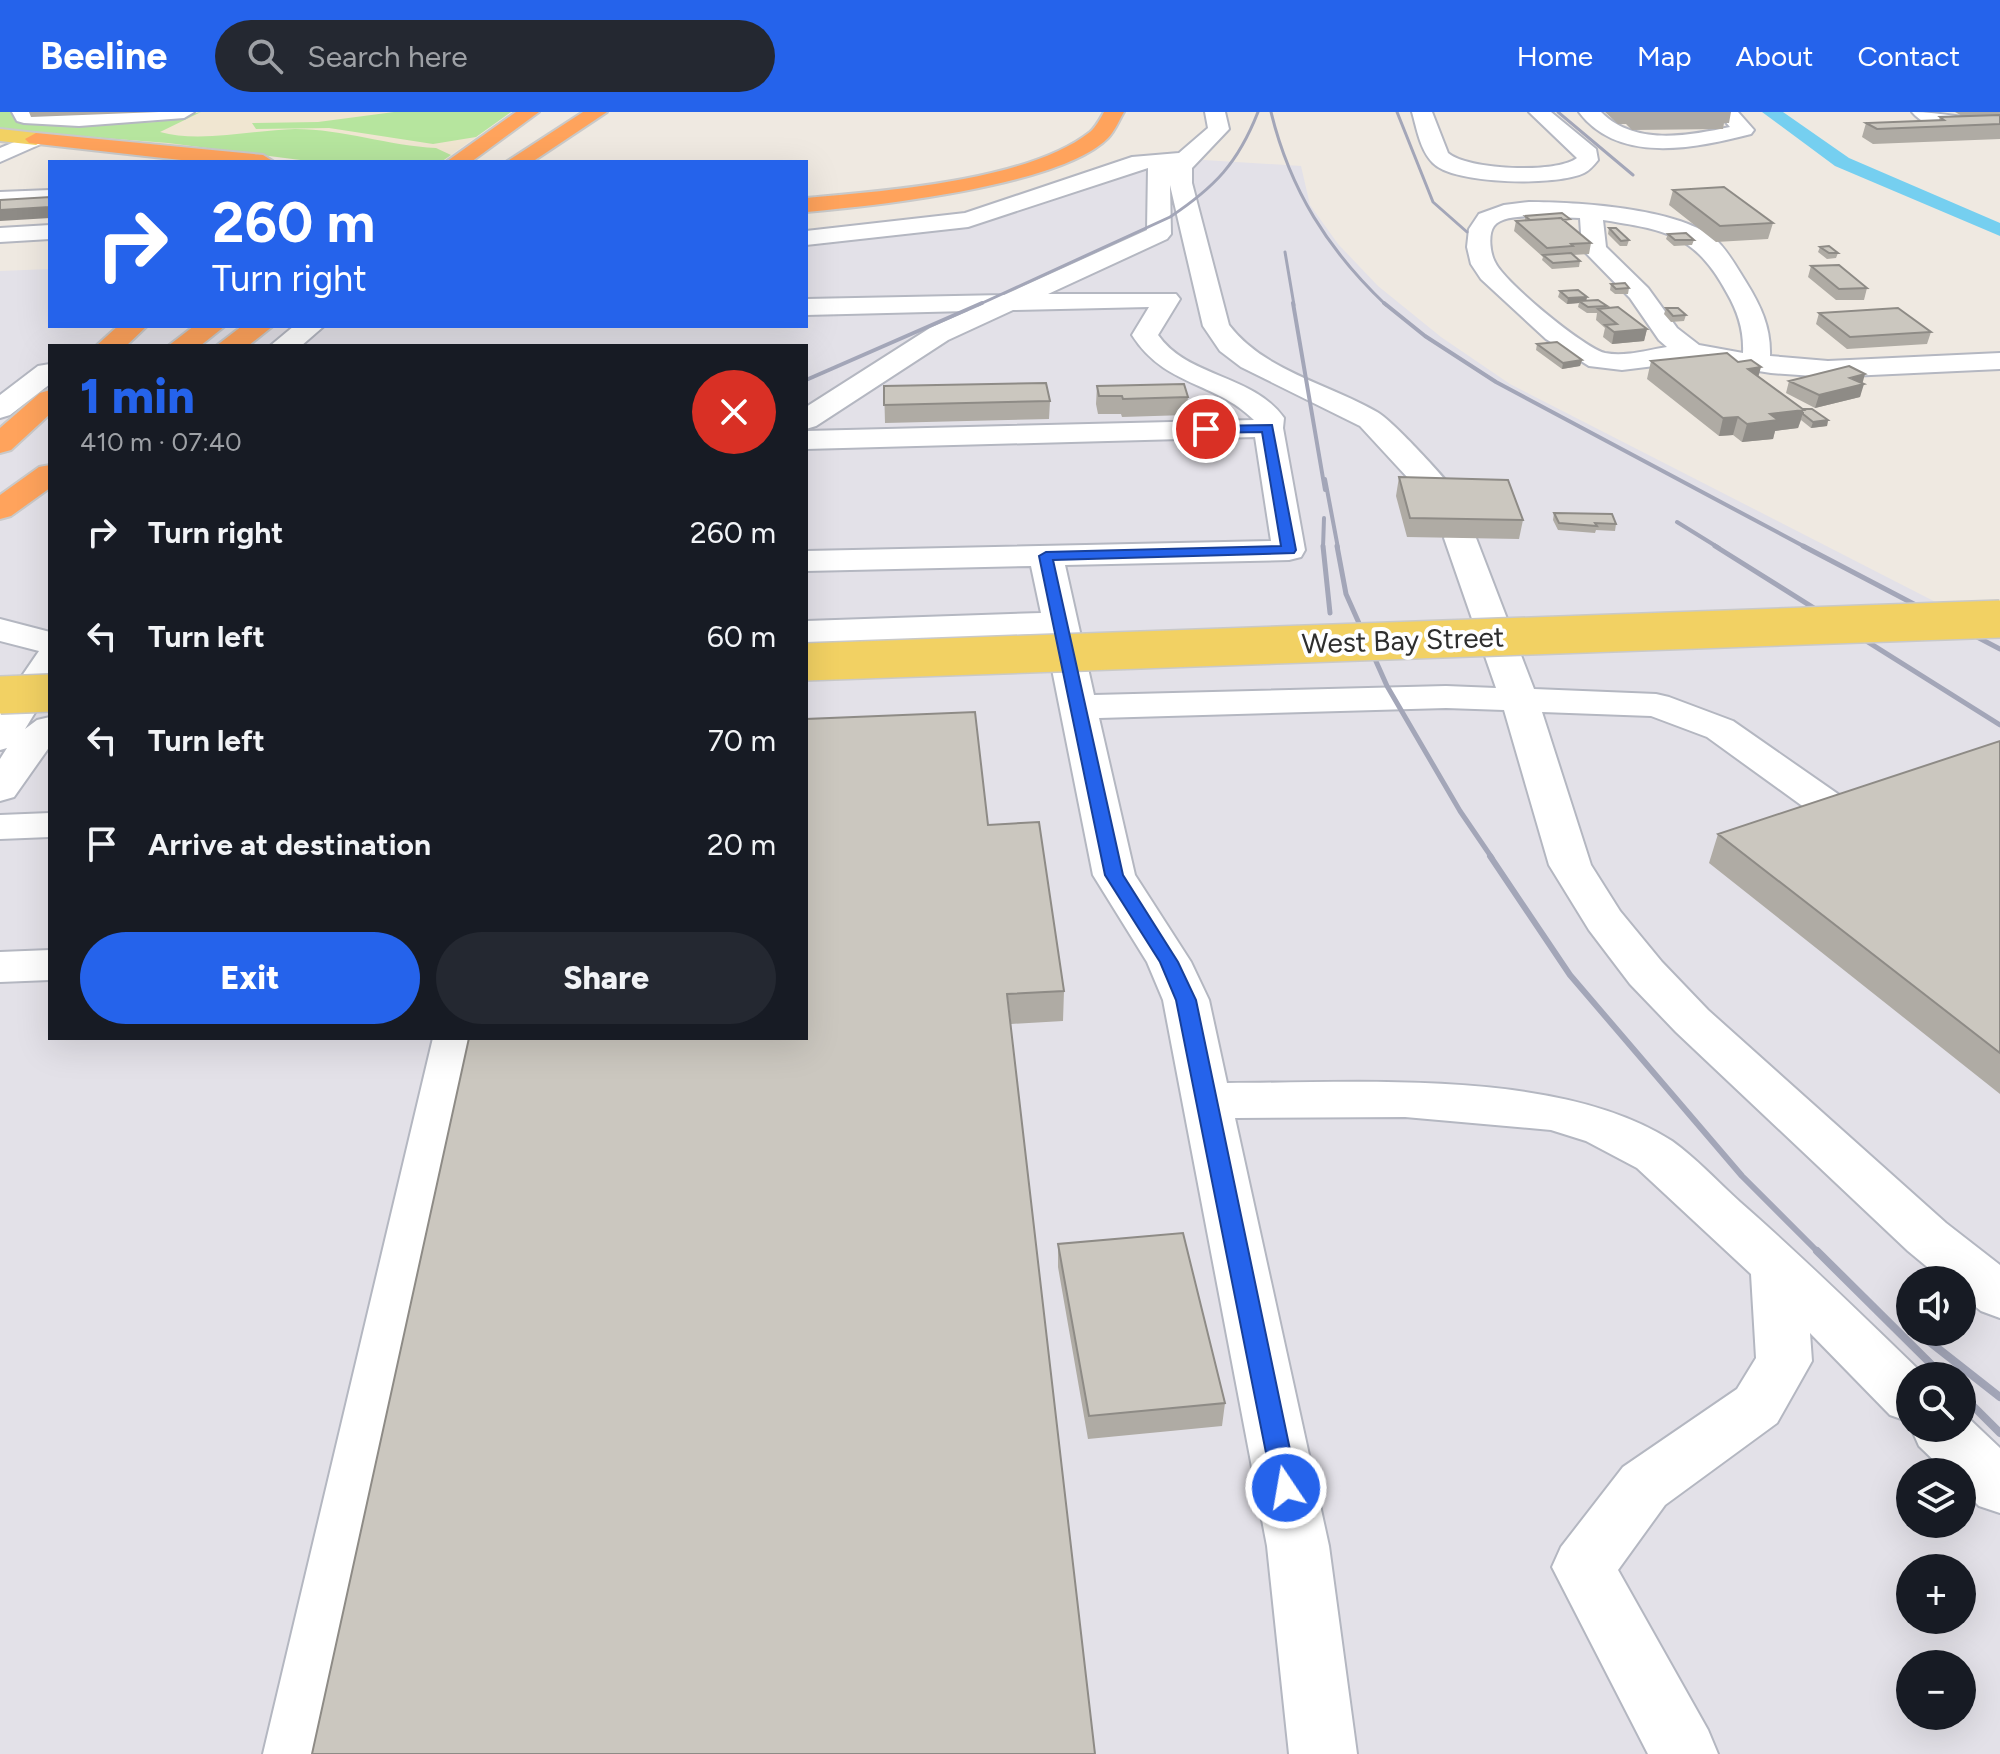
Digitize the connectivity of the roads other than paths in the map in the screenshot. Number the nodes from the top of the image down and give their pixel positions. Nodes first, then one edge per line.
1 (22, 112) edge
2 (529, 112) edge
3 (563, 112) edge
4 (597, 112) edge
5 (1114, 112) edge
6 (1215, 112) edge
7 (1422, 112) edge
8 (1539, 112) edge
9 (1589, 112) edge
10 (1727, 112) edge
11 (1922, 112) edge
12 (182, 113) edge
13 (2000, 126) edge
14 (14, 139) edge
15 (0, 156) edge
16 (1185, 159) junction
17 (167, 160) edge
18 (241, 160) edge
19 (460, 160) edge
20 (494, 160) edge
21 (520, 160) edge
22 (1159, 160) junction
23 (48, 197) edge
24 (0, 199) edge
25 (808, 205) edge
26 (1591, 212) junction
27 (48, 232) edge
28 (0, 235) edge
29 (808, 238) edge
30 (1008, 302) junction
31 (808, 307) edge
32 (132, 328) edge
33 (209, 328) edge
34 (257, 328) edge
35 (308, 328) edge
36 (112, 344) edge
37 (185, 344) edge
38 (233, 344) edge
39 (287, 344) edge
40 (1692, 353) junction
41 (2000, 361) edge
42 (1756, 362) junction
43 (48, 385) edge
44 (48, 386) edge
45 (0, 409) edge
46 (808, 419) edge
47 (1268, 428) junction
48 (48, 438) edge
49 (808, 440) edge
50 (0, 444) edge
51 (0, 471) edge
52 (48, 475) edge
53 (1443, 497) edge
54 (0, 509) edge
55 (1460, 538) edge
56 (1046, 556) junction
57 (808, 561) edge
58 (2000, 619) edge
59 (1060, 623) junction
60 (0, 630) edge
61 (808, 632) edge
62 (48, 642) edge
63 (48, 662) edge
64 (808, 662) edge
65 (48, 693) edge
66 (0, 695) edge
67 (1519, 699) junction
68 (1078, 707) junction
69 (48, 730) edge
70 (0, 738) edge
71 (0, 789) edge
72 (1844, 817) edge
73 (48, 825) edge
74 (0, 827) edge
75 (48, 965) edge
76 (0, 967) edge
77 (457, 1040) edge
78 (1207, 1101) junction
79 (1777, 1265) junction
80 (2000, 1296) edge
81 (1896, 1384) edge
82 (1954, 1442) edge
83 (2000, 1487) edge
84 (297, 1754) edge
85 (1323, 1754) edge
86 (1684, 1754) edge

1 - 12 street
2 - 19 highway
3 - 20 highway
4 - 21 highway
5 - 25 highway
6 - 16 street
7 - 8 street
9 - 10 street
11 - 13 street
14 - 15 street
14 - 17 highway
14 - 18 highway
16 - 22 street
16 - 53 street
22 - 29 street
22 - 30 street
23 - 24 street
26 - 40 street
26 - 40 street
26 - 42 street
27 - 28 street
30 - 31 street
30 - 46 street
30 - 47 street
32 - 36 highway
33 - 37 highway
34 - 38 highway
35 - 39 street
40 - 42 street
41 - 42 street
43 - 45 street
44 - 50 highway
47 - 49 street
47 - 56 street
48 - 51 highway
52 - 54 highway
55 - 67 street
56 - 57 street
56 - 59 street
58 - 64 main road, West Bay Street, bridge
59 - 61 street
59 - 68 street
60 - 62 street
63 - 70 street
65 - 66 main road, bridge
67 - 68 street
67 - 72 street
67 - 80 street
68 - 78 street
69 - 71 street
73 - 74 street
75 - 76 street
77 - 84 street
78 - 79 street
78 - 85 street
79 - 81 street
79 - 86 street
82 - 83 street

